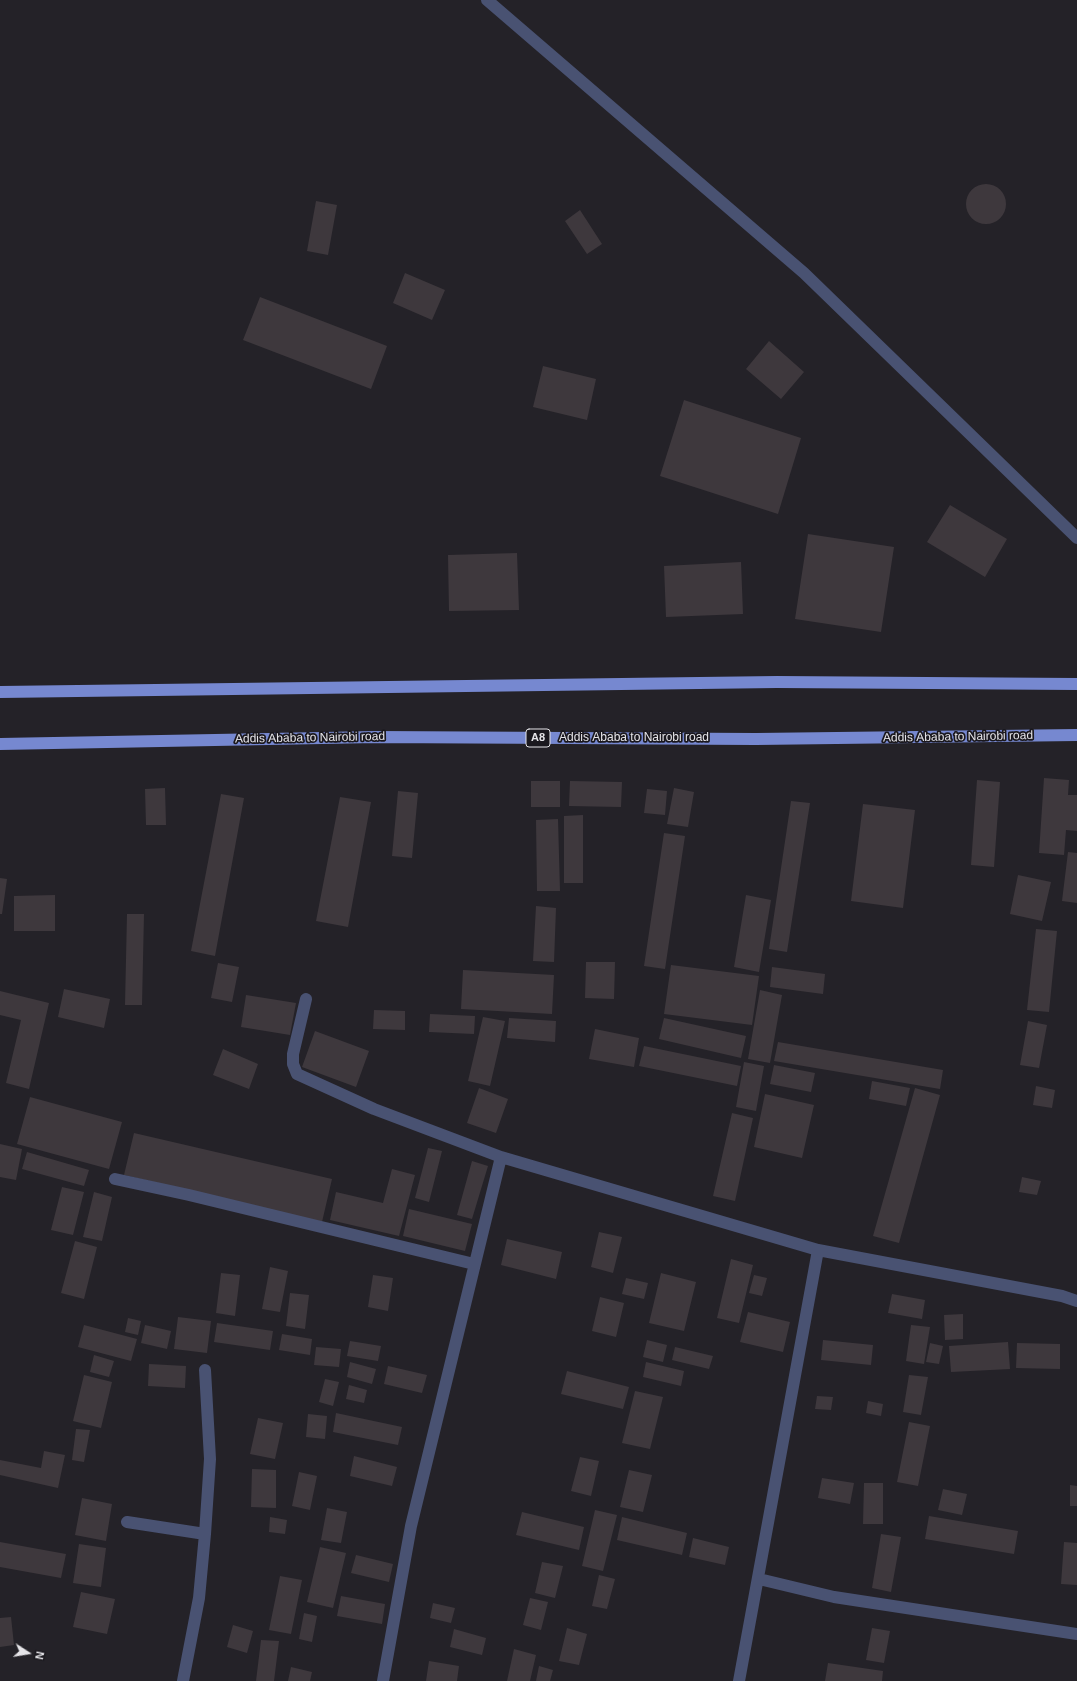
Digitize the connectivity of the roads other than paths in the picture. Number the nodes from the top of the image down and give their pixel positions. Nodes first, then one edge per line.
1 (487, 0) edge
2 (1077, 538) edge
3 (1077, 684) edge
4 (0, 692) edge
5 (1077, 735) edge
6 (0, 744) edge
7 (306, 999) dead end
8 (501, 1157) junction
9 (115, 1179) dead end
10 (818, 1250) junction
11 (474, 1264) junction
12 (1077, 1301) edge
13 (205, 1370) dead end
14 (127, 1522) dead end
15 (205, 1534) junction
16 (758, 1579) junction
17 (1077, 1634) edge
18 (183, 1681) edge
19 (383, 1681) edge
20 (739, 1681) edge

1 - 2 street
3 - 4 highway
5 - 6 highway, Addis Ababa to Nairobi road / A8
7 - 8 street
8 - 10 street
8 - 11 street
9 - 11 street
10 - 12 street
10 - 16 street
11 - 19 street
13 - 15 street
14 - 15 street
15 - 18 street
16 - 17 street
16 - 20 street

